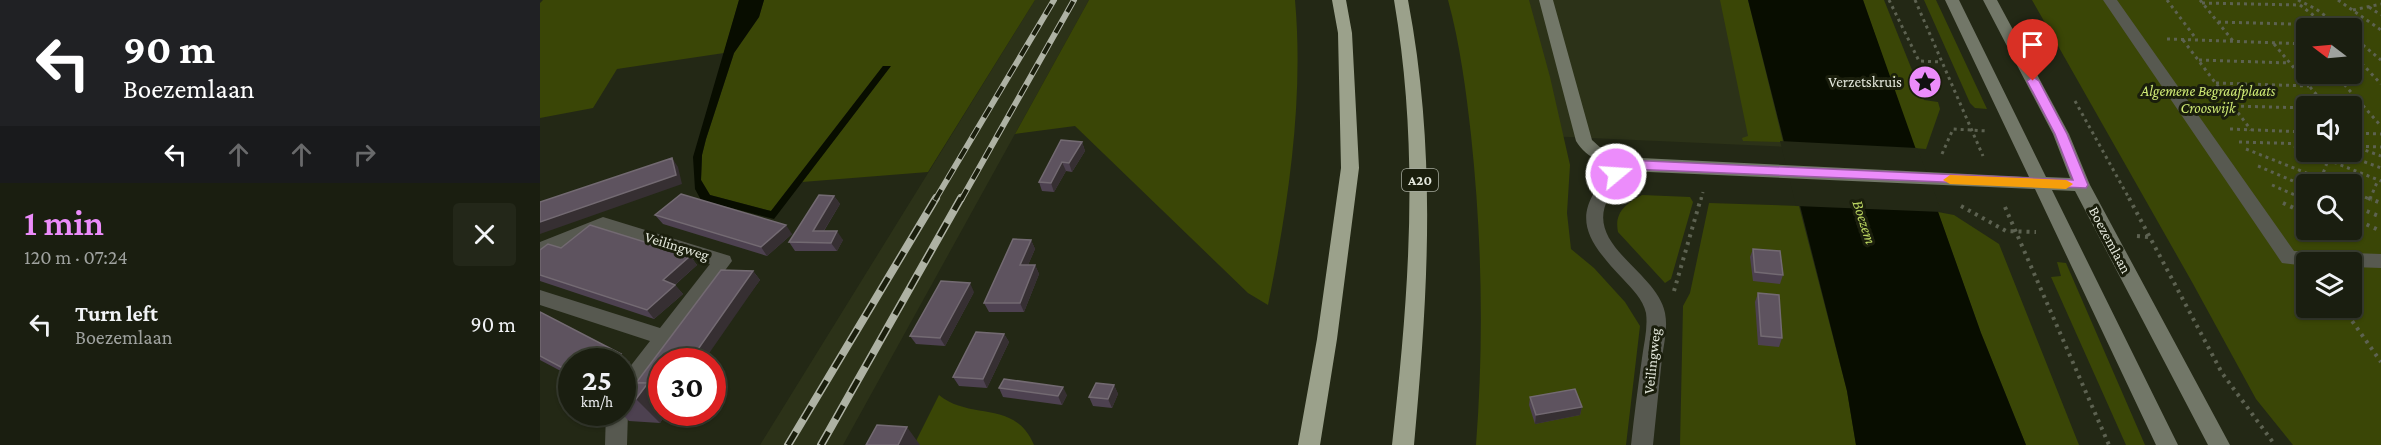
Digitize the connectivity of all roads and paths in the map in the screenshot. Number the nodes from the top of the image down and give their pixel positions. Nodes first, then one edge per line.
1 (1339, 0) edge
2 (1401, 0) edge
3 (1546, 0) edge
4 (1889, 0) edge
5 (1915, 0) edge
6 (1952, 0) edge
7 (1990, 0) edge
8 (2110, 0) edge
9 (2167, 0) edge
10 (2297, 0) edge
11 (2338, 0) edge
12 (2370, 0) edge
13 (2201, 1) edge
14 (2300, 5) junction
15 (2379, 5) edge
16 (2368, 7) junction
17 (2353, 10) junction
18 (2381, 15) edge
19 (2316, 18) edge
20 (2328, 18) edge
21 (2218, 22) junction
22 (2296, 24) edge
23 (2381, 30) edge
24 (2161, 39) dead end
25 (2183, 40) junction
26 (2197, 40) junction
27 (2233, 42) junction
28 (2273, 43) junction
29 (2362, 43) edge
30 (2296, 44) edge
31 (2362, 46) edge
32 (2366, 46) junction
33 (2199, 60) junction
34 (2381, 60) edge
35 (1942, 63) junction
36 (2290, 63) junction
37 (2362, 64) edge
38 (2215, 83) junction
39 (2344, 84) edge
40 (2381, 84) edge
41 (2309, 86) junction
42 (2318, 96) edge
43 (2233, 106) junction
44 (2296, 108) edge
45 (2381, 126) edge
46 (2226, 129) dead end
47 (2251, 130) junction
48 (2296, 132) edge
49 (2362, 133) edge
50 (2381, 134) edge
51 (2098, 140) dead end
52 (2289, 144) junction
53 (2296, 144) edge
54 (2362, 146) edge
55 (2242, 147) junction
56 (2296, 147) edge
57 (2381, 147) edge
58 (2362, 149) edge
59 (2248, 156) dead end
60 (2381, 156) edge
61 (1935, 158) dead end
62 (2362, 161) edge
63 (2333, 162) edge
64 (1626, 165) junction
65 (2381, 168) edge
66 (2262, 174) dead end
67 (2308, 174) edge
68 (2379, 181) edge
69 (2296, 182) edge
70 (2042, 183) junction
71 (2081, 185) junction
72 (1703, 191) dead end
73 (2296, 195) edge
74 (2362, 196) edge
75 (2370, 199) junction
76 (2283, 203) junction
77 (1955, 204) dead end
78 (2381, 204) edge
79 (2296, 209) edge
80 (2362, 209) edge
81 (2289, 211) dead end
82 (2381, 217) edge
83 (2362, 223) edge
84 (2381, 231) edge
85 (540, 249) edge
86 (2381, 261) edge
87 (540, 297) edge
88 (1654, 306) junction
89 (2350, 318) edge
90 (665, 338) junction
91 (2381, 362) edge
92 (636, 375) edge
93 (617, 426) edge
94 (616, 445) edge
95 (1309, 445) edge
96 (1403, 445) edge
97 (1642, 445) edge
98 (2109, 445) edge
99 (2167, 445) edge
100 (2219, 445) edge
101 (2275, 445) edge

1 - 95 highway
2 - 96 highway, A20
3 - 64 main road
4 - 35 path
5 - 35 path
6 - 70 main road
7 - 71 main road, Boezemlaan
8 - 86 street
9 - 26 path
10 - 14 path
10 - 20 path
11 - 17 path
12 - 15 path
13 - 14 path
13 - 21 path
14 - 19 path
15 - 16 path
16 - 17 path
16 - 18 path
17 - 23 path
21 - 22 path
21 - 27 path
24 - 25 path
25 - 26 path
25 - 33 path
26 - 27 path
27 - 28 path
28 - 30 path
28 - 36 path
29 - 32 path
31 - 32 path
32 - 34 path
33 - 36 path
33 - 38 path
35 - 61 path
36 - 41 path
37 - 40 path
38 - 41 path
38 - 43 path
39 - 45 path
41 - 42 path
43 - 44 path
43 - 47 path
46 - 47 path
47 - 48 path
49 - 50 path
51 - 101 path
52 - 53 path
52 - 55 path
52 - 56 path
54 - 57 path
55 - 59 path
55 - 67 path
58 - 60 path
62 - 65 path
63 - 68 path
64 - 70 main road
64 - 88 street, Veilingweg
66 - 69 path
68 - 75 path
70 - 71 main road
70 - 99 main road
71 - 100 main road, Boezemlaan
72 - 88 path
73 - 76 path
74 - 75 path
75 - 78 path
76 - 79 path
76 - 81 path
77 - 98 path
80 - 82 path
83 - 84 path
85 - 90 street, Veilingweg
87 - 90 street
88 - 97 street, Veilingweg
89 - 91 path
90 - 92 street, Veilingweg
93 - 94 street

